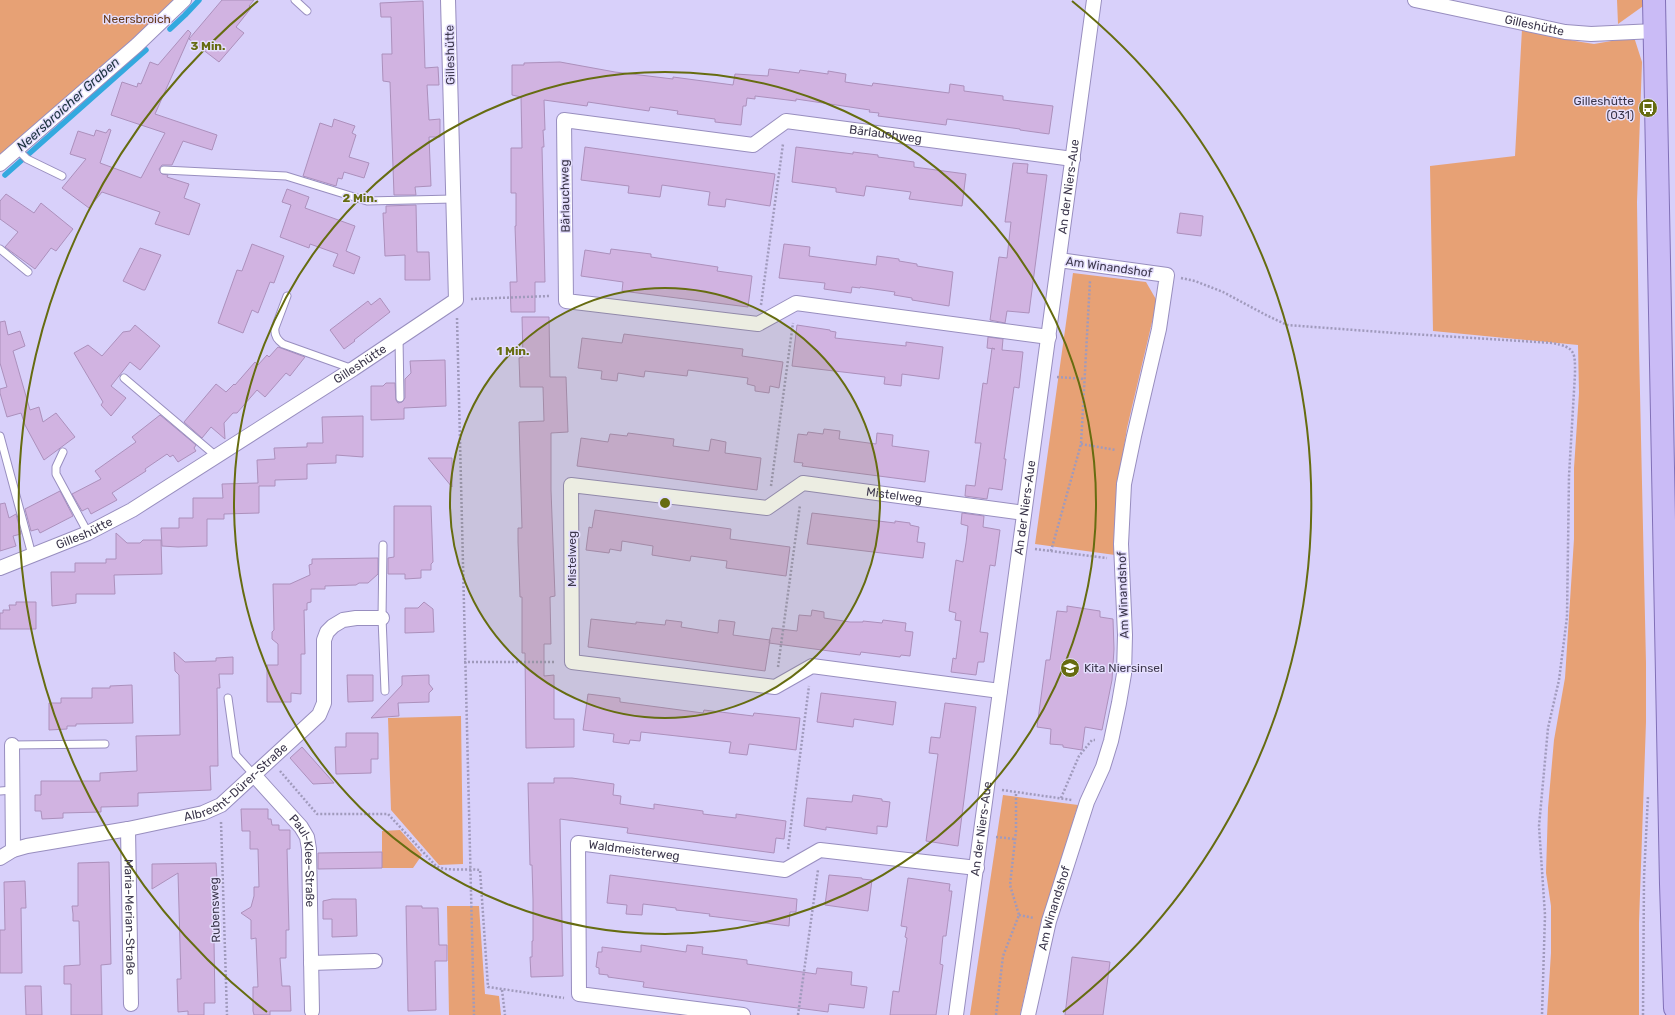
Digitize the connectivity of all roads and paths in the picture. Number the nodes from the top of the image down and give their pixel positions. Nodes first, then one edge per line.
1 (184, 0) edge
2 (295, 0) edge
3 (448, 0) edge
4 (1094, 0) edge
5 (1414, 0) edge
6 (1654, 0) edge
7 (307, 11) dead end
8 (1655, 31) junction
9 (786, 121) junction
10 (23, 154) junction
11 (1073, 159) junction
12 (0, 164) edge
13 (164, 170) dead end
14 (62, 176) dead end
15 (453, 199) junction
16 (0, 249) edge
17 (1059, 260) junction
18 (1091, 264) junction
19 (28, 272) dead end
20 (1167, 275) junction
21 (287, 296) dead end
22 (456, 300) junction
23 (566, 301) junction
24 (796, 303) junction
25 (758, 324) junction
26 (1049, 337) junction
27 (398, 338) junction
28 (353, 369) junction
29 (1043, 375) junction
30 (124, 378) dead end
31 (1085, 380) junction
32 (400, 398) dead end
33 (0, 436) edge
34 (1081, 444) junction
35 (63, 452) dead end
36 (1130, 452) junction
37 (216, 456) junction
38 (803, 483) junction
39 (768, 508) junction
40 (1024, 513) junction
41 (88, 533) junction
42 (383, 545) dead end
43 (1020, 548) junction
44 (1051, 551) junction
45 (32, 555) junction
46 (1122, 560) junction
47 (0, 568) edge
48 (382, 618) junction
49 (464, 662) junction
50 (572, 662) junction
51 (812, 666) junction
52 (775, 687) junction
53 (385, 691) dead end
54 (1000, 691) junction
55 (228, 698) dead end
56 (1111, 741) junction
57 (105, 744) dead end
58 (12, 745) joint
59 (270, 760) junction
60 (254, 775) junction
61 (987, 787) junction
62 (6, 791) edge
63 (1016, 792) junction
64 (1061, 798) junction
65 (1087, 802) junction
66 (221, 805) junction
67 (128, 829) junction
68 (981, 835) junction
69 (1015, 839) junction
70 (13, 850) junction
71 (820, 850) junction
72 (0, 858) edge
73 (470, 868) junction
74 (977, 868) junction
75 (785, 870) junction
76 (375, 961) dead end
77 (311, 963) junction
78 (502, 990) junction
79 (579, 994) junction
80 (131, 1004) dead end
81 (1675, 1008) edge
82 (312, 1011) dead end
83 (227, 1015) edge
84 (474, 1015) edge
85 (505, 1015) edge
86 (743, 1015) edge
87 (798, 1015) edge
88 (956, 1015) edge
89 (996, 1015) edge
90 (1028, 1015) edge
91 (1542, 1015) edge

1 - 10 street
2 - 7 lane
3 - 15 street, Gilleshütte
4 - 11 street, An der Niers-Aue
5 - 8 street, Gilleshütte
6 - 8 main road
8 - 81 main road
9 - 11 street, Bärlauchweg
9 - 23 street, Bärlauchweg
9 - 25 path
10 - 12 street
10 - 14 lane
11 - 17 street, An der Niers-Aue
13 - 15 lane
15 - 22 street, Gilleshütte
16 - 19 lane
17 - 18 street, Am Winandshof
17 - 26 street, An der Niers-Aue
18 - 20 street, Am Winandshof
18 - 31 path
20 - 36 street, Am Winandshof
20 - 91 path
21 - 28 lane
22 - 23 path
22 - 27 street, Gilleshütte
22 - 49 path
23 - 25 street
24 - 25 street
24 - 26 street
24 - 39 path
26 - 29 street, An der Niers-Aue
27 - 28 street, Gilleshütte
27 - 32 lane
28 - 37 street, Gilleshütte
29 - 31 path
29 - 40 street, An der Niers-Aue
30 - 37 lane
31 - 34 path
33 - 45 lane
34 - 36 path
34 - 44 path
35 - 41 lane
36 - 46 street, Am Winandshof
37 - 41 street, Gilleshütte
38 - 39 street
38 - 40 street, Mistelweg
38 - 52 path
39 - 50 street, Mistelweg
40 - 43 street, An der Niers-Aue
41 - 45 street, Gilleshütte
42 - 48 lane
43 - 44 path
43 - 54 street, An der Niers-Aue
44 - 46 path
45 - 47 street, Gilleshütte
46 - 56 street, Am Winandshof
48 - 53 lane
48 - 59 street, Albrecht-Dürer-Straße
49 - 50 path
49 - 73 path
50 - 52 street
51 - 52 street
51 - 54 street
51 - 75 path
54 - 61 street, An der Niers-Aue
55 - 60 lane
56 - 64 path
56 - 65 street, Am Winandshof
57 - 58 lane
58 - 62 street
59 - 60 street, Albrecht-Dürer-Straße
59 - 73 path
60 - 66 street, Albrecht-Dürer-Straße
60 - 77 street, Paul-Klee-Straße
61 - 63 path
61 - 68 street, An der Niers-Aue
62 - 70 street
63 - 64 path
63 - 69 path
64 - 65 path
65 - 90 street, Am Winandshof
66 - 67 street, Albrecht-Dürer-Straße
66 - 83 path, Rubensweg
67 - 70 street, Albrecht-Dürer-Straße
67 - 80 street, Maria-Merian-Straße
68 - 69 path
68 - 74 street, An der Niers-Aue
69 - 89 path
70 - 72 street, Albrecht-Dürer-Straße
71 - 74 street
71 - 75 street
71 - 87 path
73 - 78 path
73 - 84 path
74 - 88 street, An der Niers-Aue
75 - 79 street, Waldmeisterweg
76 - 77 street
77 - 82 street, Paul-Klee-Straße
78 - 79 path
78 - 85 path
79 - 86 street

